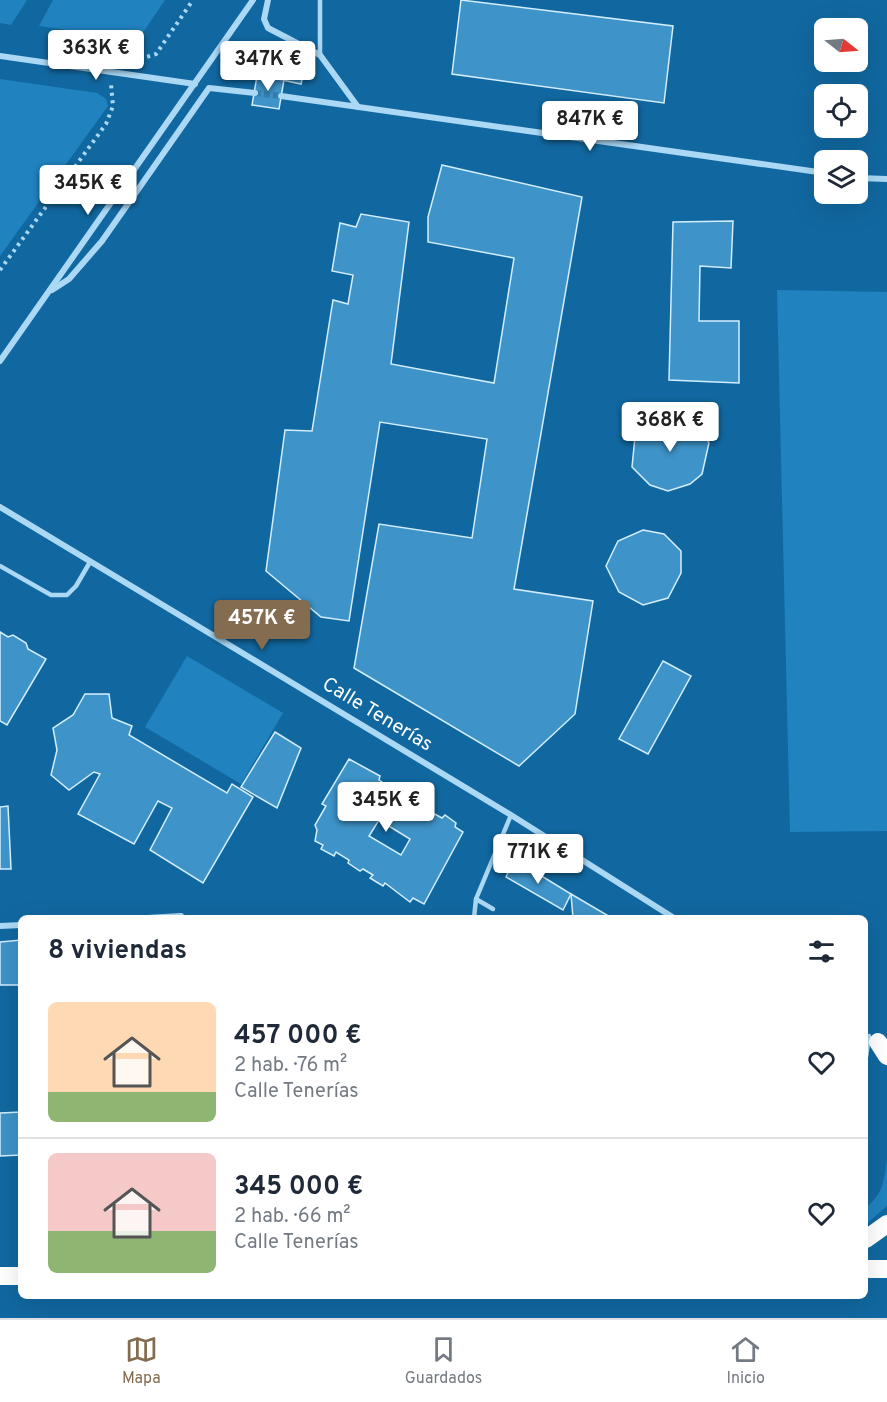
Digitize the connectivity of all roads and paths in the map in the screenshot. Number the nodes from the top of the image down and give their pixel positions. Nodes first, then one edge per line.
1 (193, 0) edge
2 (253, 0) edge
3 (268, 0) edge
4 (320, 0) edge
5 (320, 55) junction
6 (0, 56) edge
7 (113, 71) junction
8 (195, 84) junction
9 (255, 93) tunnel mouth
10 (281, 96) tunnel mouth
11 (358, 107) junction
12 (814, 171) edge
13 (868, 179) edge
14 (887, 180) edge
15 (0, 270) edge
16 (48, 292) junction
17 (0, 361) edge
18 (0, 507) edge
19 (90, 562) junction
20 (0, 566) edge
21 (511, 815) junction
22 (476, 899) junction
23 (494, 909) dead end
24 (474, 915) edge
25 (669, 915) edge
26 (18, 925) edge
27 (0, 926) edge
28 (877, 1043) edge
29 (868, 1055) edge
30 (887, 1224) edge
31 (868, 1238) edge
32 (868, 1269) edge
33 (887, 1269) edge
34 (0, 1276) edge
35 (18, 1276) edge

1 - 7 path
2 - 8 street
3 - 5 street
4 - 5 lane
5 - 11 street
6 - 7 street
7 - 8 street
7 - 15 path
8 - 16 street
9 - 16 street
10 - 11 street
11 - 12 street
13 - 14 street
16 - 17 street
18 - 19 street, Calle Tenerías
19 - 20 lane
19 - 21 street, Calle Tenerías
21 - 22 lane
21 - 25 street, Calle Tenerías
22 - 23 lane
22 - 24 lane
26 - 27 street
28 - 29 lane
30 - 31 highway
32 - 33 highway
34 - 35 highway

